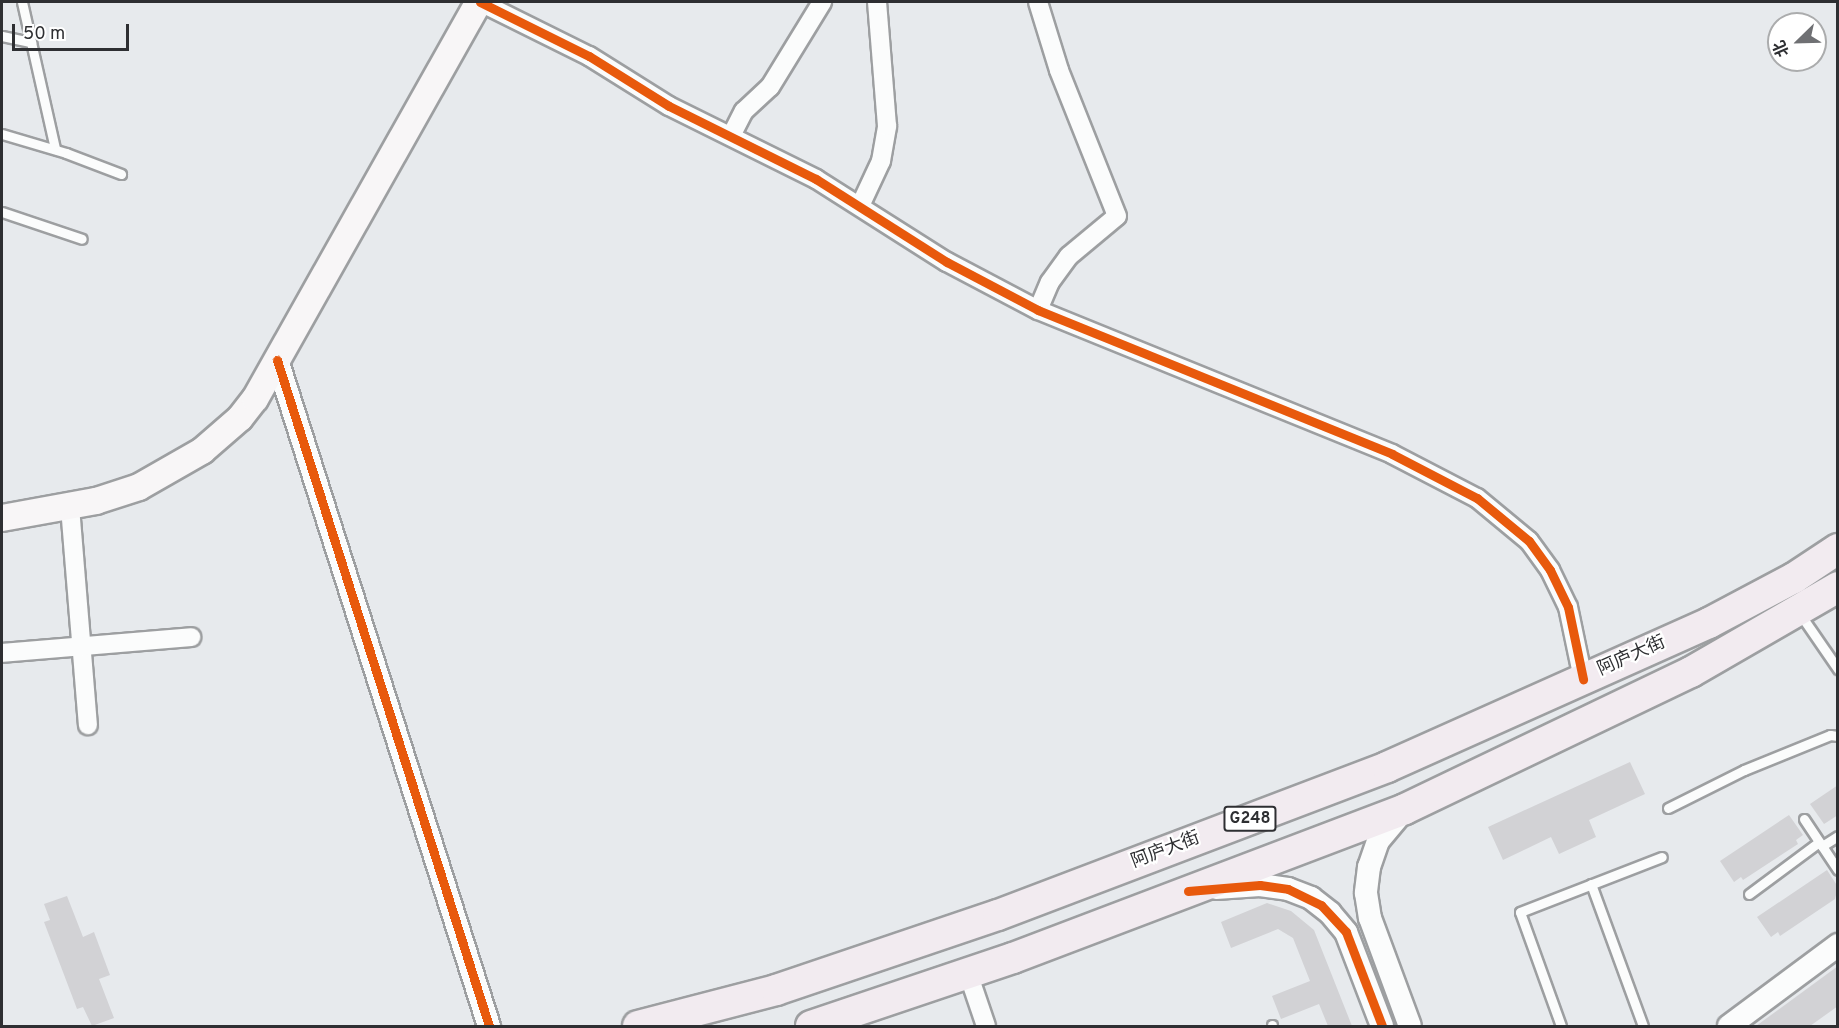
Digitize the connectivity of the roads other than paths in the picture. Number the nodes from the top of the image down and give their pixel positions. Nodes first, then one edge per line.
1 (22, 2) edge
2 (468, 2) edge
3 (480, 2) edge
4 (822, 2) edge
5 (877, 2) edge
6 (1038, 2) edge
7 (2, 36) edge
8 (31, 42) junction
9 (2, 134) edge
10 (730, 136) junction
11 (55, 149) junction
12 (121, 174) dead end
13 (860, 206) junction
14 (2, 212) edge
15 (82, 238) dead end
16 (1038, 310) junction
17 (277, 360) junction
18 (2, 507) edge
19 (70, 507) junction
20 (2, 518) edge
21 (1838, 549) edge
22 (1838, 587) edge
23 (1799, 612) junction
24 (191, 637) dead end
25 (82, 646) junction
26 (2, 653) edge
27 (1838, 669) edge
28 (1583, 679) junction
29 (88, 725) dead end
30 (1838, 736) edge
31 (1668, 808) dead end
32 (1405, 809) junction
33 (1804, 819) dead end
34 (1838, 836) edge
35 (1821, 844) junction
36 (1662, 857) dead end
37 (1838, 870) edge
38 (1592, 884) junction
39 (1188, 891) junction
40 (1749, 894) dead end
41 (1838, 945) edge
42 (968, 973) junction
43 (489, 1026) edge
44 (638, 1026) edge
45 (811, 1026) edge
46 (986, 1026) edge
47 (1382, 1026) edge
48 (1410, 1026) edge
49 (1561, 1026) edge
50 (1643, 1026) edge
51 (1729, 1026) edge

1 - 8 lane
2 - 18 main road
3 - 10 street
3 - 17 main road
4 - 10 street
5 - 13 street
6 - 16 street
7 - 8 lane
8 - 11 lane
9 - 11 lane
10 - 13 street
11 - 12 lane
13 - 16 street
14 - 15 lane
16 - 28 street
17 - 19 main road
17 - 43 street
19 - 20 main road
19 - 25 street
21 - 28 highway, 阿庐大街 / G248
22 - 23 highway, G248
23 - 27 lane
23 - 32 highway, G248
24 - 25 street
25 - 26 street
25 - 29 street
28 - 44 highway, 阿庐大街 / G248
30 - 31 lane
32 - 39 highway, G248
32 - 48 street
33 - 35 lane
34 - 35 lane
35 - 37 lane
35 - 40 lane
36 - 38 lane
38 - 49 lane
38 - 50 lane
39 - 42 highway, G248
39 - 47 street
41 - 51 street
42 - 45 highway, G248
42 - 46 street

